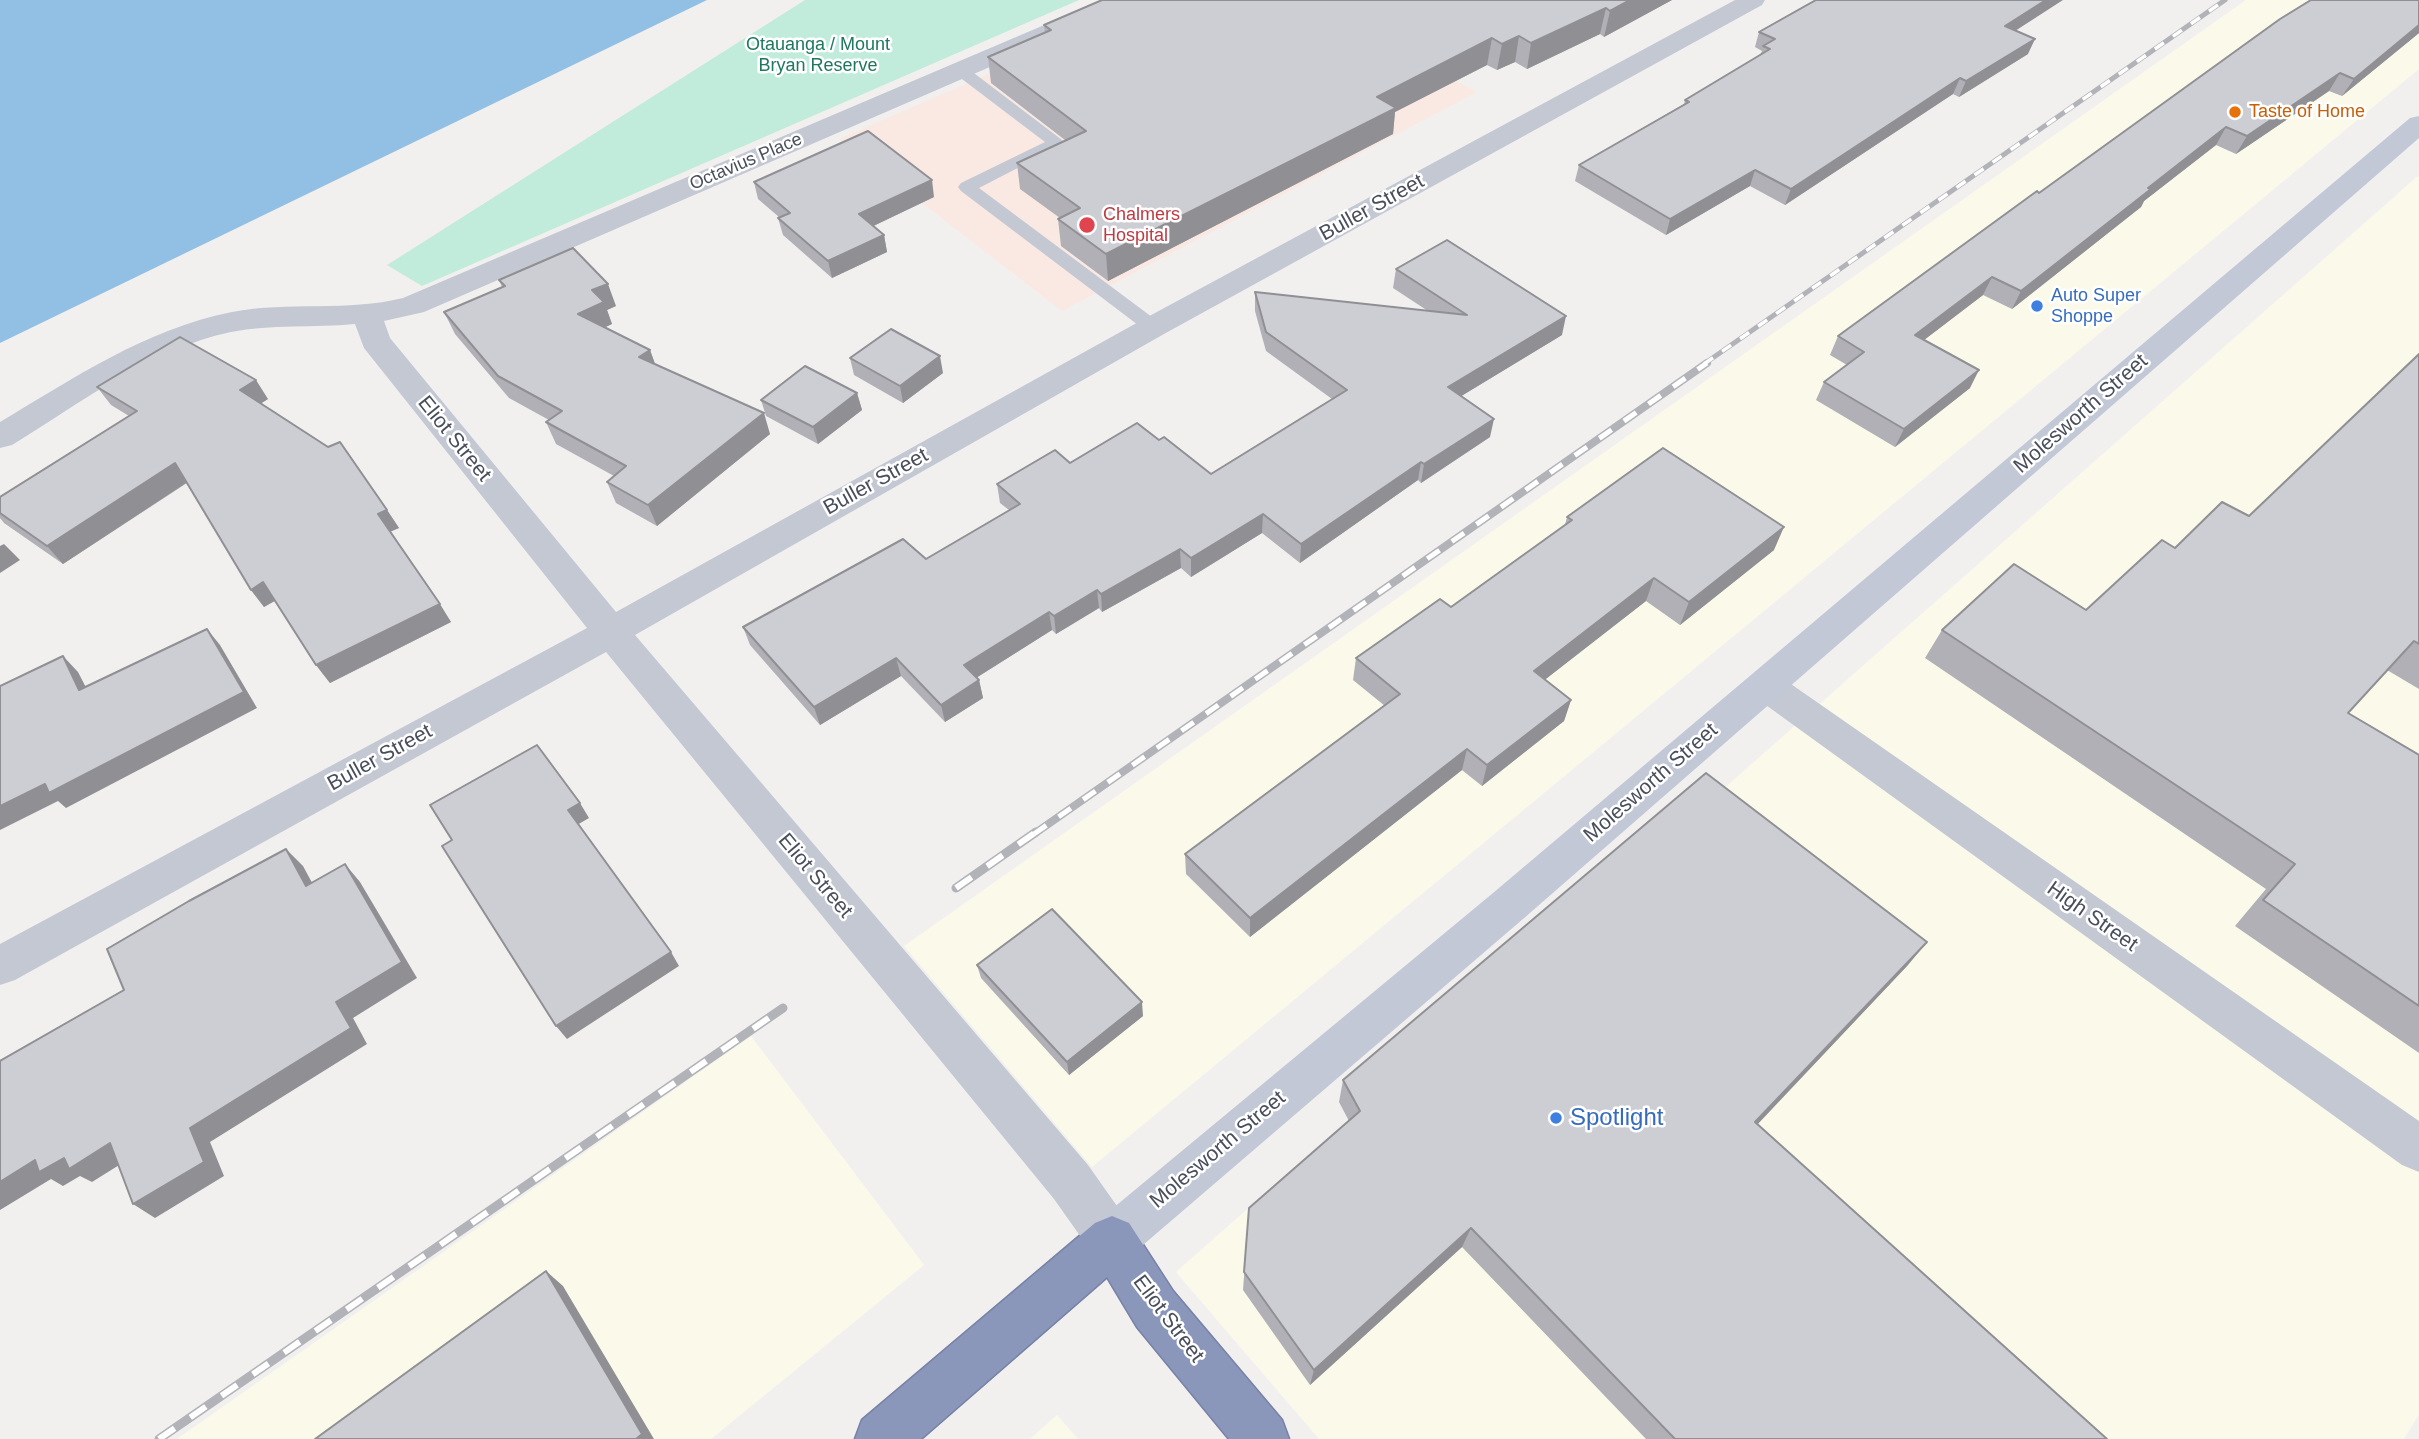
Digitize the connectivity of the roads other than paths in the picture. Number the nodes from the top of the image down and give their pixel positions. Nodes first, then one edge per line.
1 (1124, 0) edge
2 (1753, 0) edge
3 (960, 70) junction
4 (2419, 124) edge
5 (366, 316) junction
6 (1153, 327) junction
7 (0, 437) edge
8 (611, 632) junction
9 (1765, 685) junction
10 (0, 966) edge
11 (2419, 1149) edge
12 (1112, 1240) junction
13 (881, 1439) edge
14 (1263, 1439) edge

1 - 3 street, Octavius Place
2 - 6 street, Buller Street
3 - 5 street, Octavius Place
3 - 6 lane
4 - 9 main road, Molesworth Street
5 - 7 street, Octavius Place
5 - 8 street, Eliot Street
6 - 8 street, Buller Street
8 - 10 street, Buller Street
8 - 12 street, Eliot Street
9 - 11 street, High Street
9 - 12 main road, Molesworth Street
12 - 13 highway, Molesworth Street
12 - 14 highway, Eliot Street

